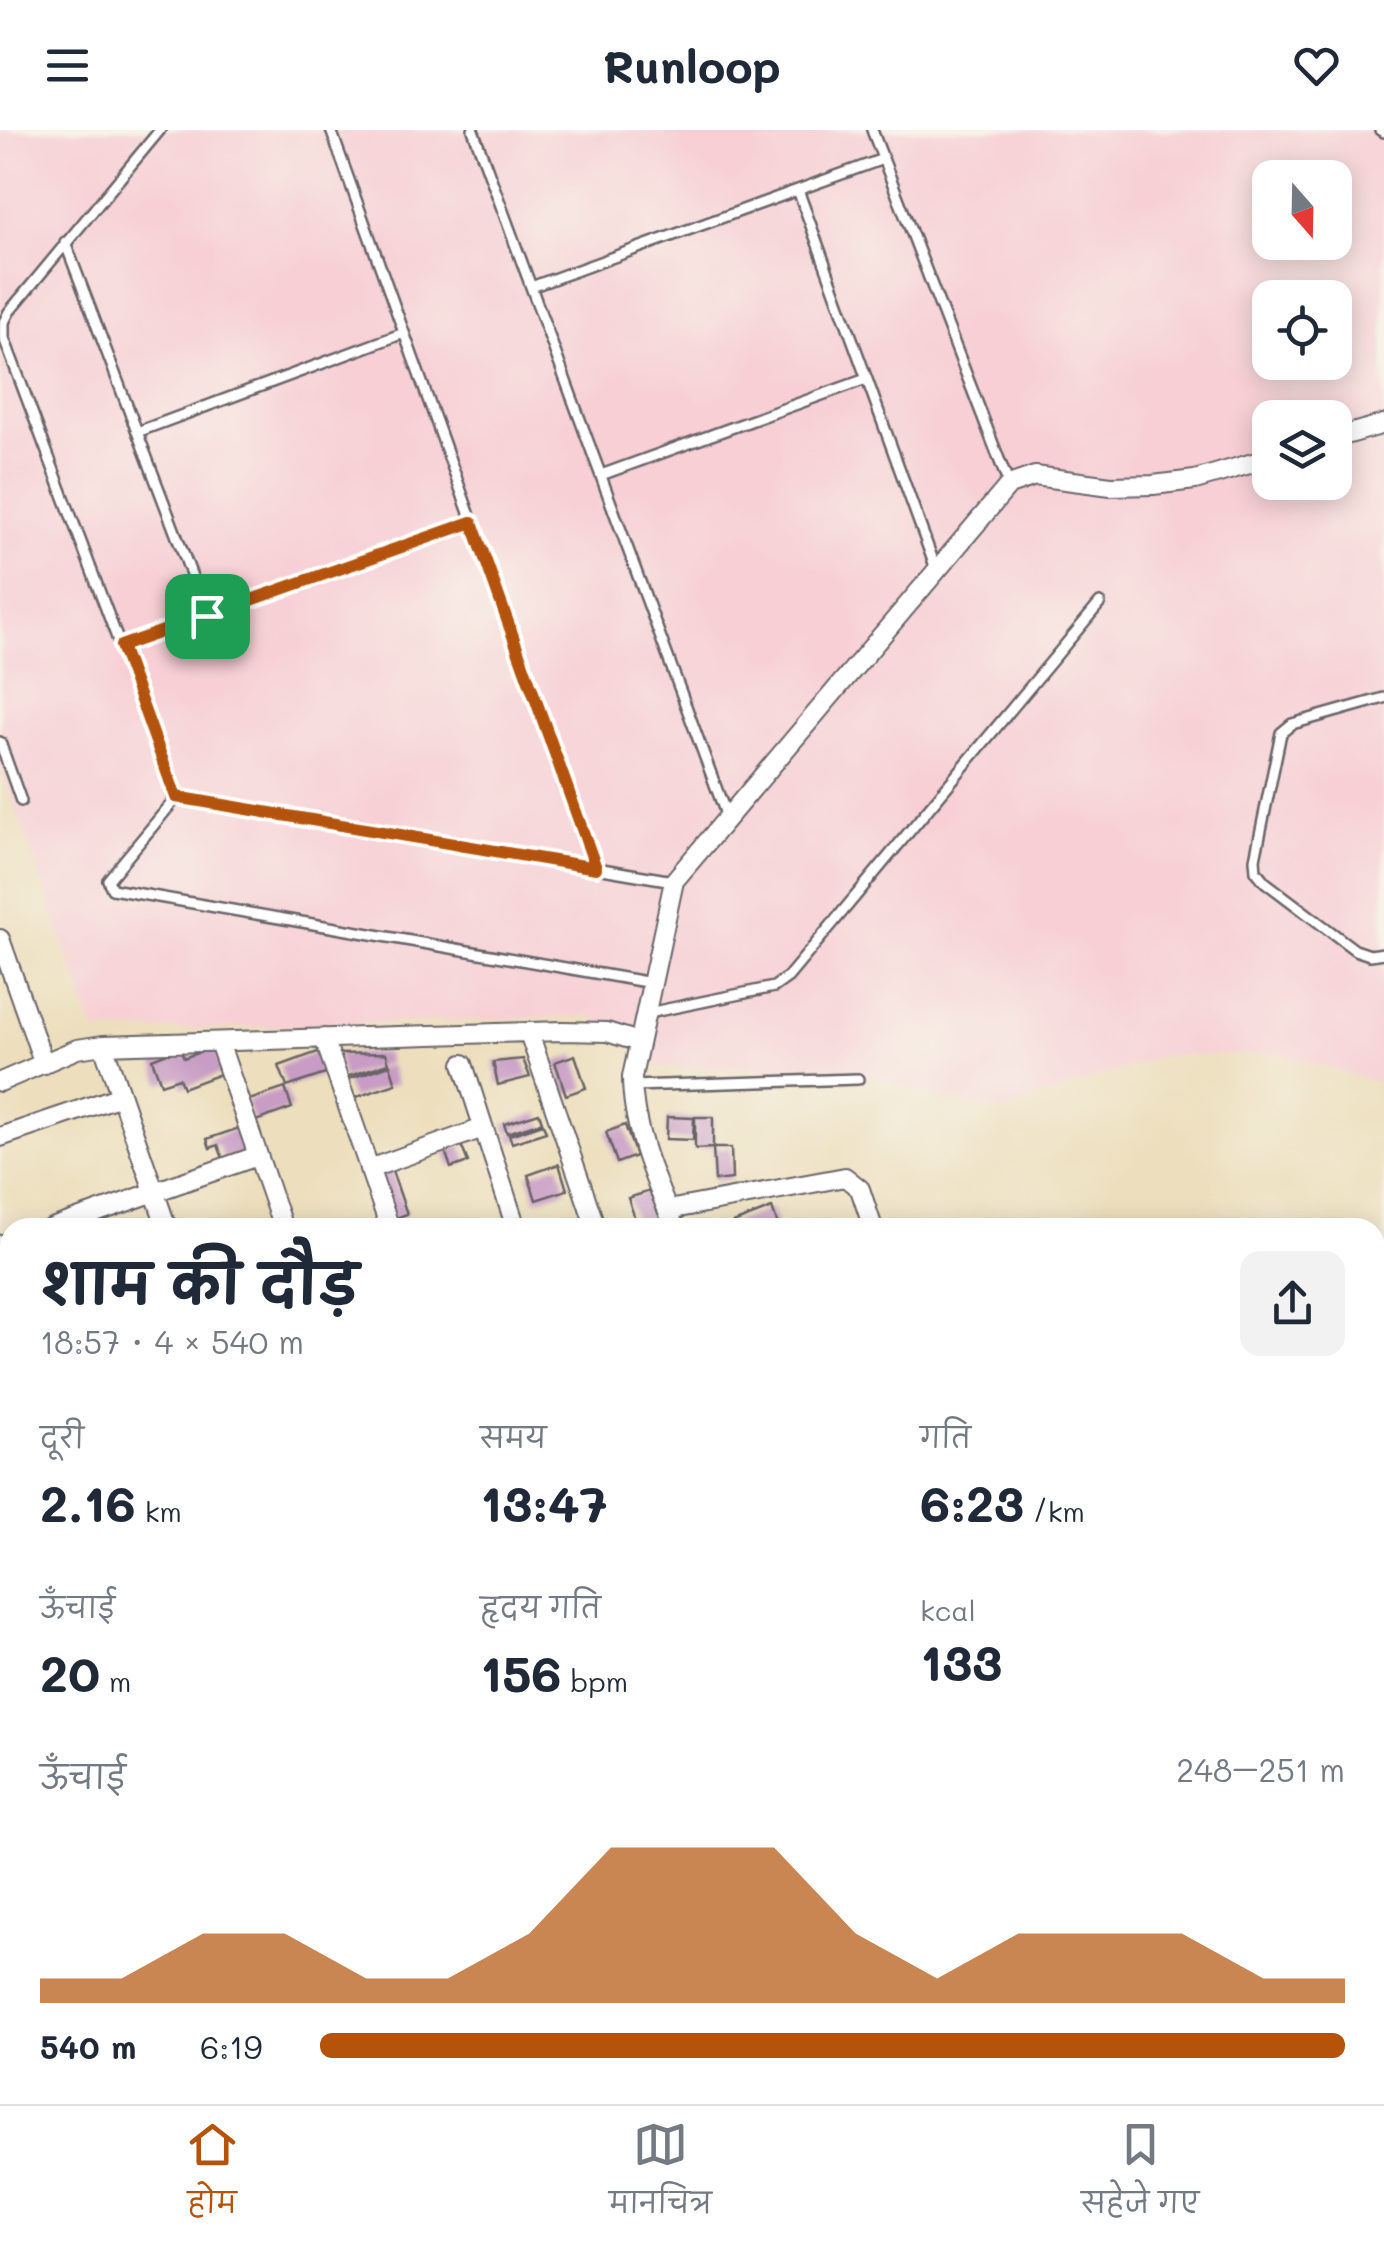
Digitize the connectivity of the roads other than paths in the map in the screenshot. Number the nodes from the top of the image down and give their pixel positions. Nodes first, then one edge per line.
1 (160, 130) edge
2 (331, 130) edge
3 (474, 130) edge
4 (872, 130) edge
5 (883, 159) junction
6 (798, 190) junction
7 (65, 242) junction
8 (532, 288) junction
9 (404, 333) junction
10 (866, 378) junction
11 (1384, 424) edge
12 (137, 432) junction
13 (1352, 433) edge
14 (1252, 463) edge
15 (600, 475) junction
16 (1009, 484) junction
17 (472, 522) junction
18 (936, 570) junction
19 (1100, 603) dead end
20 (207, 616) junction
21 (121, 646) junction
22 (1384, 698) edge
23 (0, 742) edge
24 (176, 797) junction
25 (21, 801) dead end
26 (727, 818) junction
27 (596, 868) junction
28 (674, 881) junction
29 (0, 938) edge
30 (1384, 953) edge
31 (652, 983) junction
32 (645, 1014) junction
33 (529, 1033) junction
34 (324, 1038) junction
35 (219, 1042) junction
36 (639, 1042) junction
37 (103, 1045) junction
38 (44, 1064) junction
39 (463, 1064) dead end
40 (858, 1078) dead end
41 (0, 1082) edge
42 (632, 1086) junction
43 (121, 1096) junction
44 (483, 1128) junction
45 (0, 1137) edge
46 (258, 1156) junction
47 (369, 1169) junction
48 (154, 1192) junction
49 (80, 1218) edge
50 (163, 1218) edge
51 (280, 1218) edge
52 (386, 1218) edge
53 (513, 1218) edge
54 (593, 1218) edge
55 (672, 1218) edge
56 (676, 1218) edge
57 (870, 1218) edge

1 - 7 lane
2 - 9 lane
3 - 8 lane
4 - 5 lane
5 - 6 lane
5 - 16 lane
6 - 8 lane
6 - 10 lane
7 - 12 lane
7 - 21 lane
8 - 15 lane
9 - 12 lane
9 - 17 lane
10 - 15 lane
10 - 18 lane
11 - 13 street
12 - 20 lane
14 - 16 street
15 - 26 lane
16 - 18 street
17 - 20 lane
17 - 27 lane
18 - 26 street
19 - 32 lane
20 - 21 lane
21 - 24 lane
22 - 30 lane
23 - 25 lane
24 - 27 lane
24 - 31 lane
26 - 28 street
27 - 28 lane
28 - 31 street
29 - 38 street
31 - 32 street
32 - 36 street
33 - 34 street
33 - 36 street
33 - 54 street
34 - 35 street
34 - 47 street
35 - 37 street
35 - 46 street
36 - 42 street
37 - 38 street
37 - 43 street
38 - 41 street
39 - 44 street
40 - 42 lane
42 - 55 street
43 - 45 street
43 - 48 street
44 - 47 street
44 - 53 street
46 - 48 street
46 - 51 street
47 - 52 street
48 - 49 street
48 - 50 street
56 - 57 street

